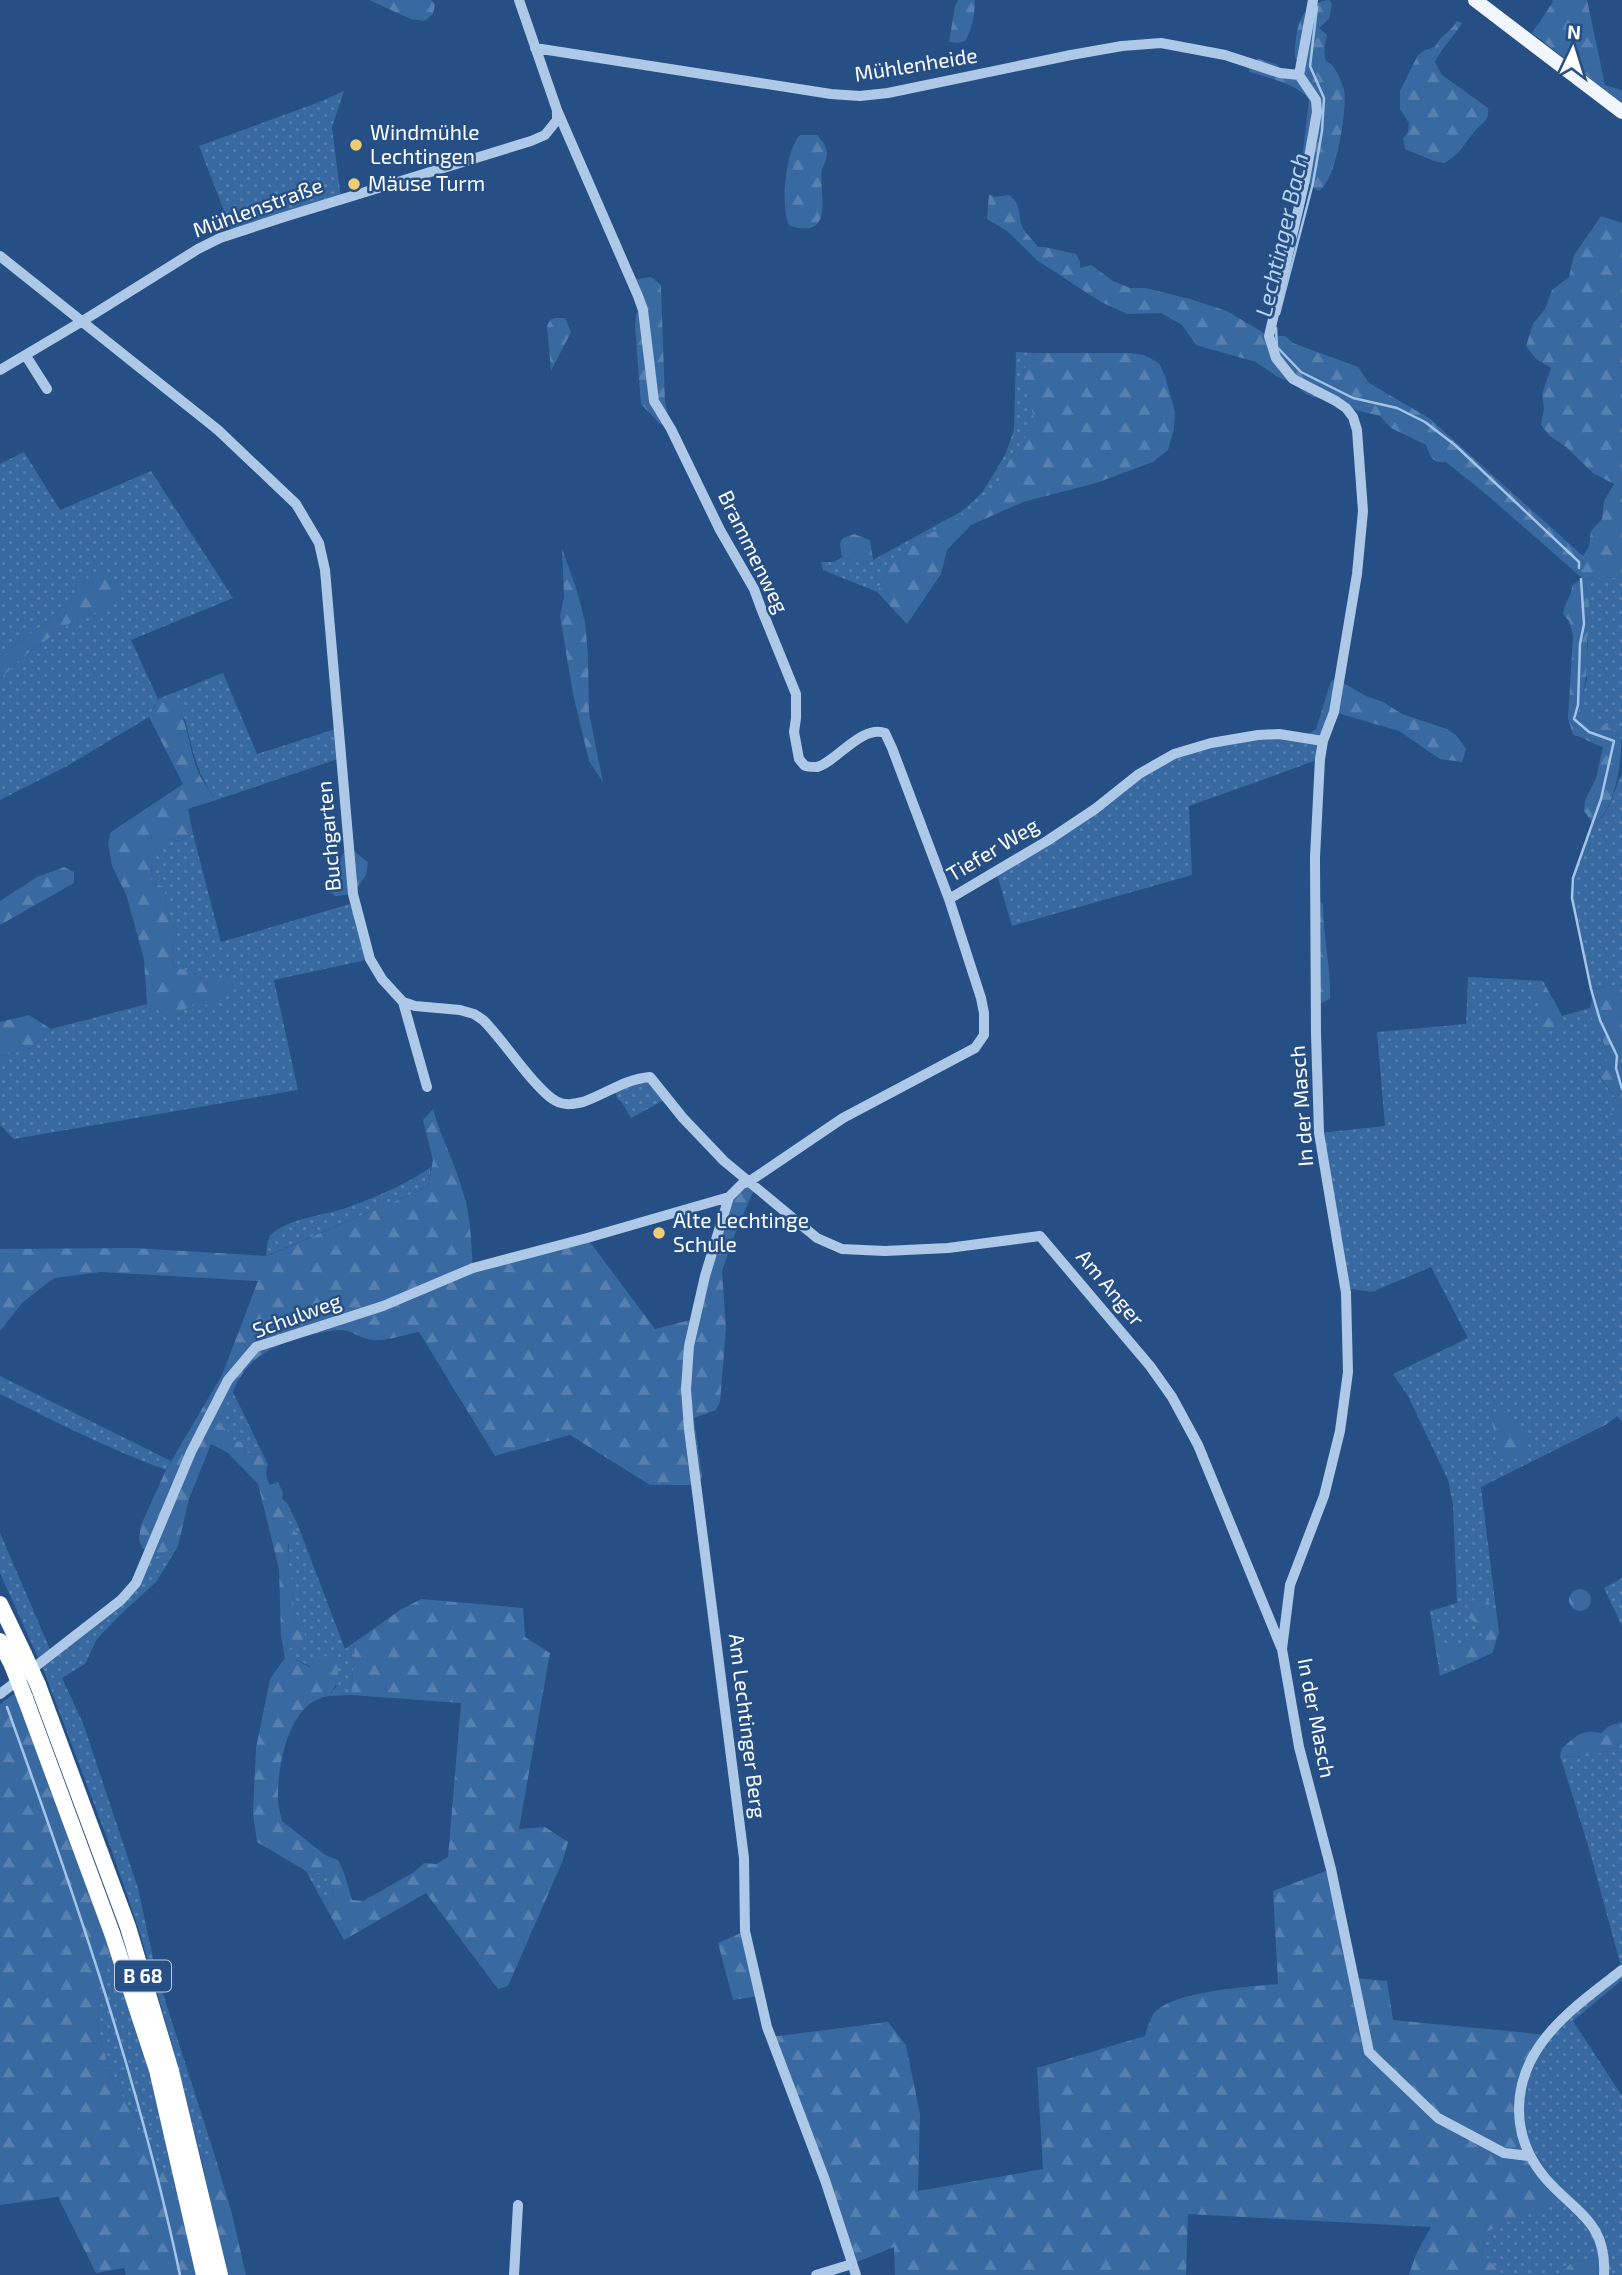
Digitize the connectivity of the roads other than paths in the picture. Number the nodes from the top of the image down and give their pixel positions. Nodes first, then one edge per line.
1 (519, 0) edge
2 (1312, 0) edge
3 (1475, 0) edge
4 (535, 48) junction
5 (1299, 75) junction
6 (557, 110) junction
7 (1622, 113) edge
8 (2, 262) edge
9 (81, 323) junction
10 (26, 356) junction
11 (0, 370) edge
12 (47, 389) dead end
13 (1323, 741) junction
14 (950, 899) junction
15 (403, 1002) junction
16 (427, 1087) dead end
17 (750, 1181) junction
18 (729, 1196) junction
19 (0, 1604) edge
20 (0, 1641) edge
21 (1282, 1649) junction
22 (0, 1695) edge
23 (1622, 1970) edge
24 (1529, 2156) junction
25 (518, 2205) dead end
26 (854, 2269) edge
27 (204, 2275) edge
28 (220, 2275) edge
29 (514, 2275) edge
30 (816, 2275) edge
31 (1604, 2275) edge

1 - 4 street
2 - 5 street
3 - 7 main road
4 - 5 street, Mühlenheide
4 - 6 street
5 - 13 street, In der Masch
6 - 9 street, Mühlenstraße
6 - 14 street, Brammenweg
8 - 9 street, Buchgarten
9 - 10 street, Mühlenstraße
9 - 15 street, Buchgarten
10 - 11 street, Mühlenstraße
10 - 12 street
13 - 14 street, Tiefer Weg
13 - 21 street, In der Masch
14 - 17 street, Tiefer Weg
15 - 16 street
15 - 17 street
17 - 18 street
17 - 21 street, Am Anger
18 - 22 street, Schulweg
18 - 26 street, Am Lechtinger Berg
19 - 28 highway, B 68, bridge
20 - 27 highway, B 68, bridge
21 - 24 street, In der Masch
23 - 24 street
24 - 31 street
25 - 29 street
26 - 30 street

